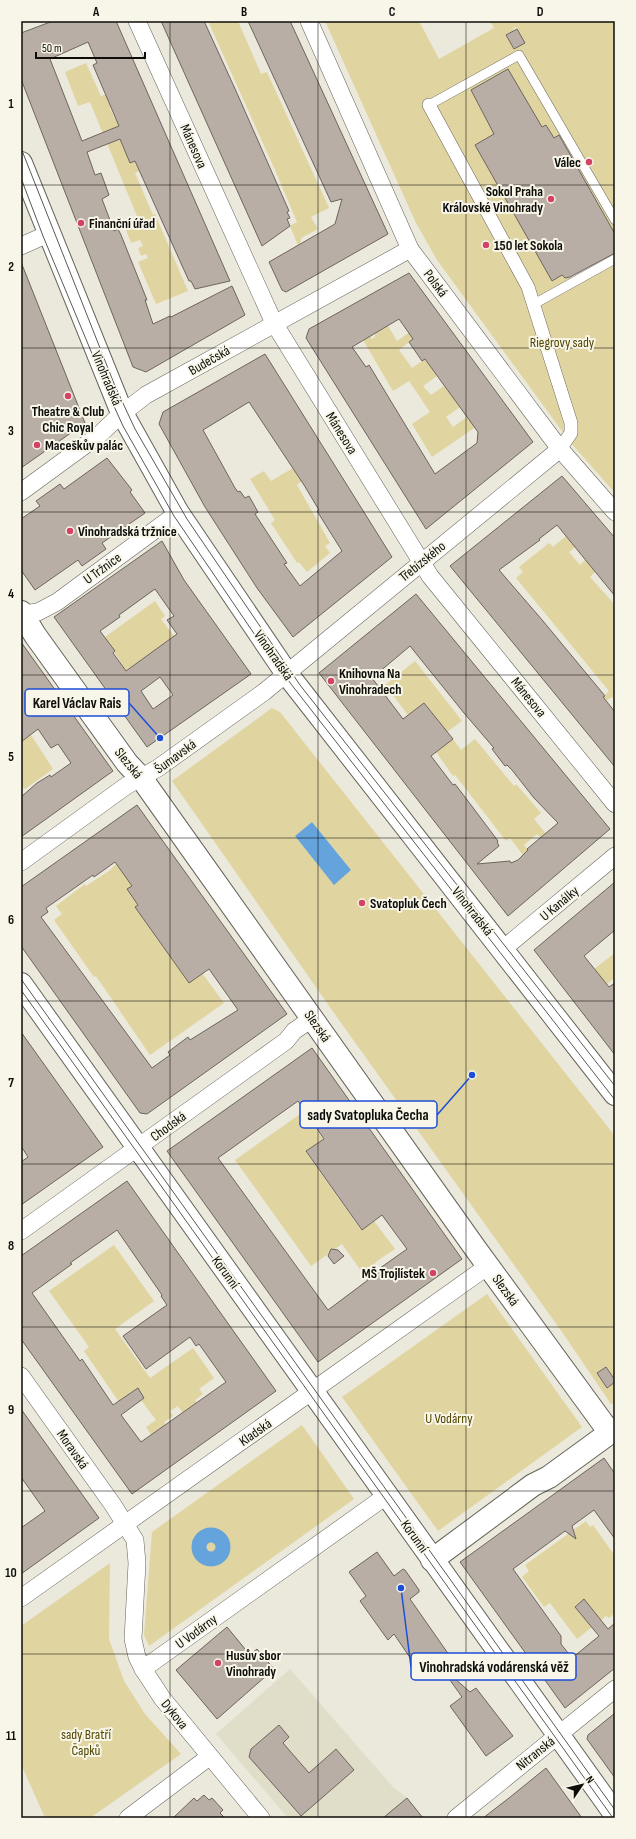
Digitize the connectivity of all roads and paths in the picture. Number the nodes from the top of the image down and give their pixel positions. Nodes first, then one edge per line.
1 (137, 21) edge
2 (309, 21) edge
3 (429, 105) joint
4 (21, 163) edge
5 (615, 220) edge
6 (48, 234) junction
7 (21, 246) edge
8 (410, 249) junction
9 (615, 259) edge
10 (534, 304) junction
11 (274, 323) junction
12 (122, 413) junction
13 (560, 449) junction
14 (21, 492) edge
15 (615, 512) edge
16 (178, 513) junction
17 (421, 562) junction
18 (22, 613) edge
19 (287, 674) junction
20 (142, 779) junction
21 (615, 804) edge
22 (615, 856) edge
23 (21, 862) edge
24 (503, 949) junction
25 (21, 984) edge
26 (313, 1018) junction
27 (615, 1094) edge
28 (138, 1148) junction
29 (21, 1231) edge
30 (488, 1266) junction
31 (21, 1376) edge
32 (312, 1392) junction
33 (613, 1434) edge
34 (386, 1496) junction
35 (125, 1523) junction
36 (432, 1560) junction
37 (21, 1598) edge
38 (143, 1669) junction
39 (615, 1689) edge
40 (558, 1735) junction
41 (209, 1757) junction
42 (615, 1814) edge
43 (128, 1818) edge
44 (262, 1818) edge
45 (456, 1818) edge

1 - 11 street, Mánesova
2 - 8 street, Polská
3 - 5 lane
3 - 10 street
4 - 6 street, Vinohradská
6 - 7 street
6 - 12 street, Vinohradská
8 - 11 street, Budečská
8 - 13 street, Polská
9 - 10 lane
10 - 13 street
11 - 12 street, Budečská
11 - 17 street, Mánesova
12 - 14 street, Budečská
12 - 16 street, Vinohradská
13 - 15 street, Polská
13 - 17 street, Třebízského
16 - 18 street, U Tržnice
16 - 19 street, Vinohradská
17 - 19 street, Třebízského
17 - 21 street, Mánesova
18 - 20 street, Slezská
19 - 20 street, Šumavská
19 - 24 street, Vinohradská
20 - 23 street, Šumavská
20 - 26 street, Slezská
22 - 24 street, U Kanálky
24 - 27 street, Vinohradská
25 - 28 street, Korunní
26 - 28 street, Chodská
26 - 30 street, Slezská
28 - 29 street, Chodská
28 - 32 street, Korunní
30 - 32 street, Kladská
30 - 33 street, Slezská
31 - 35 street, Moravská
32 - 34 street, Korunní
32 - 35 street, Kladská
33 - 36 street
34 - 36 street, Korunní
34 - 38 street, U Vodárny
35 - 37 street, Kladská
35 - 38 street
36 - 40 street, Korunní
38 - 41 street, Dykova
39 - 40 street, Nitranská
40 - 42 street, Korunní
40 - 45 street, Nitranská
41 - 43 street
41 - 44 street, Dykova

